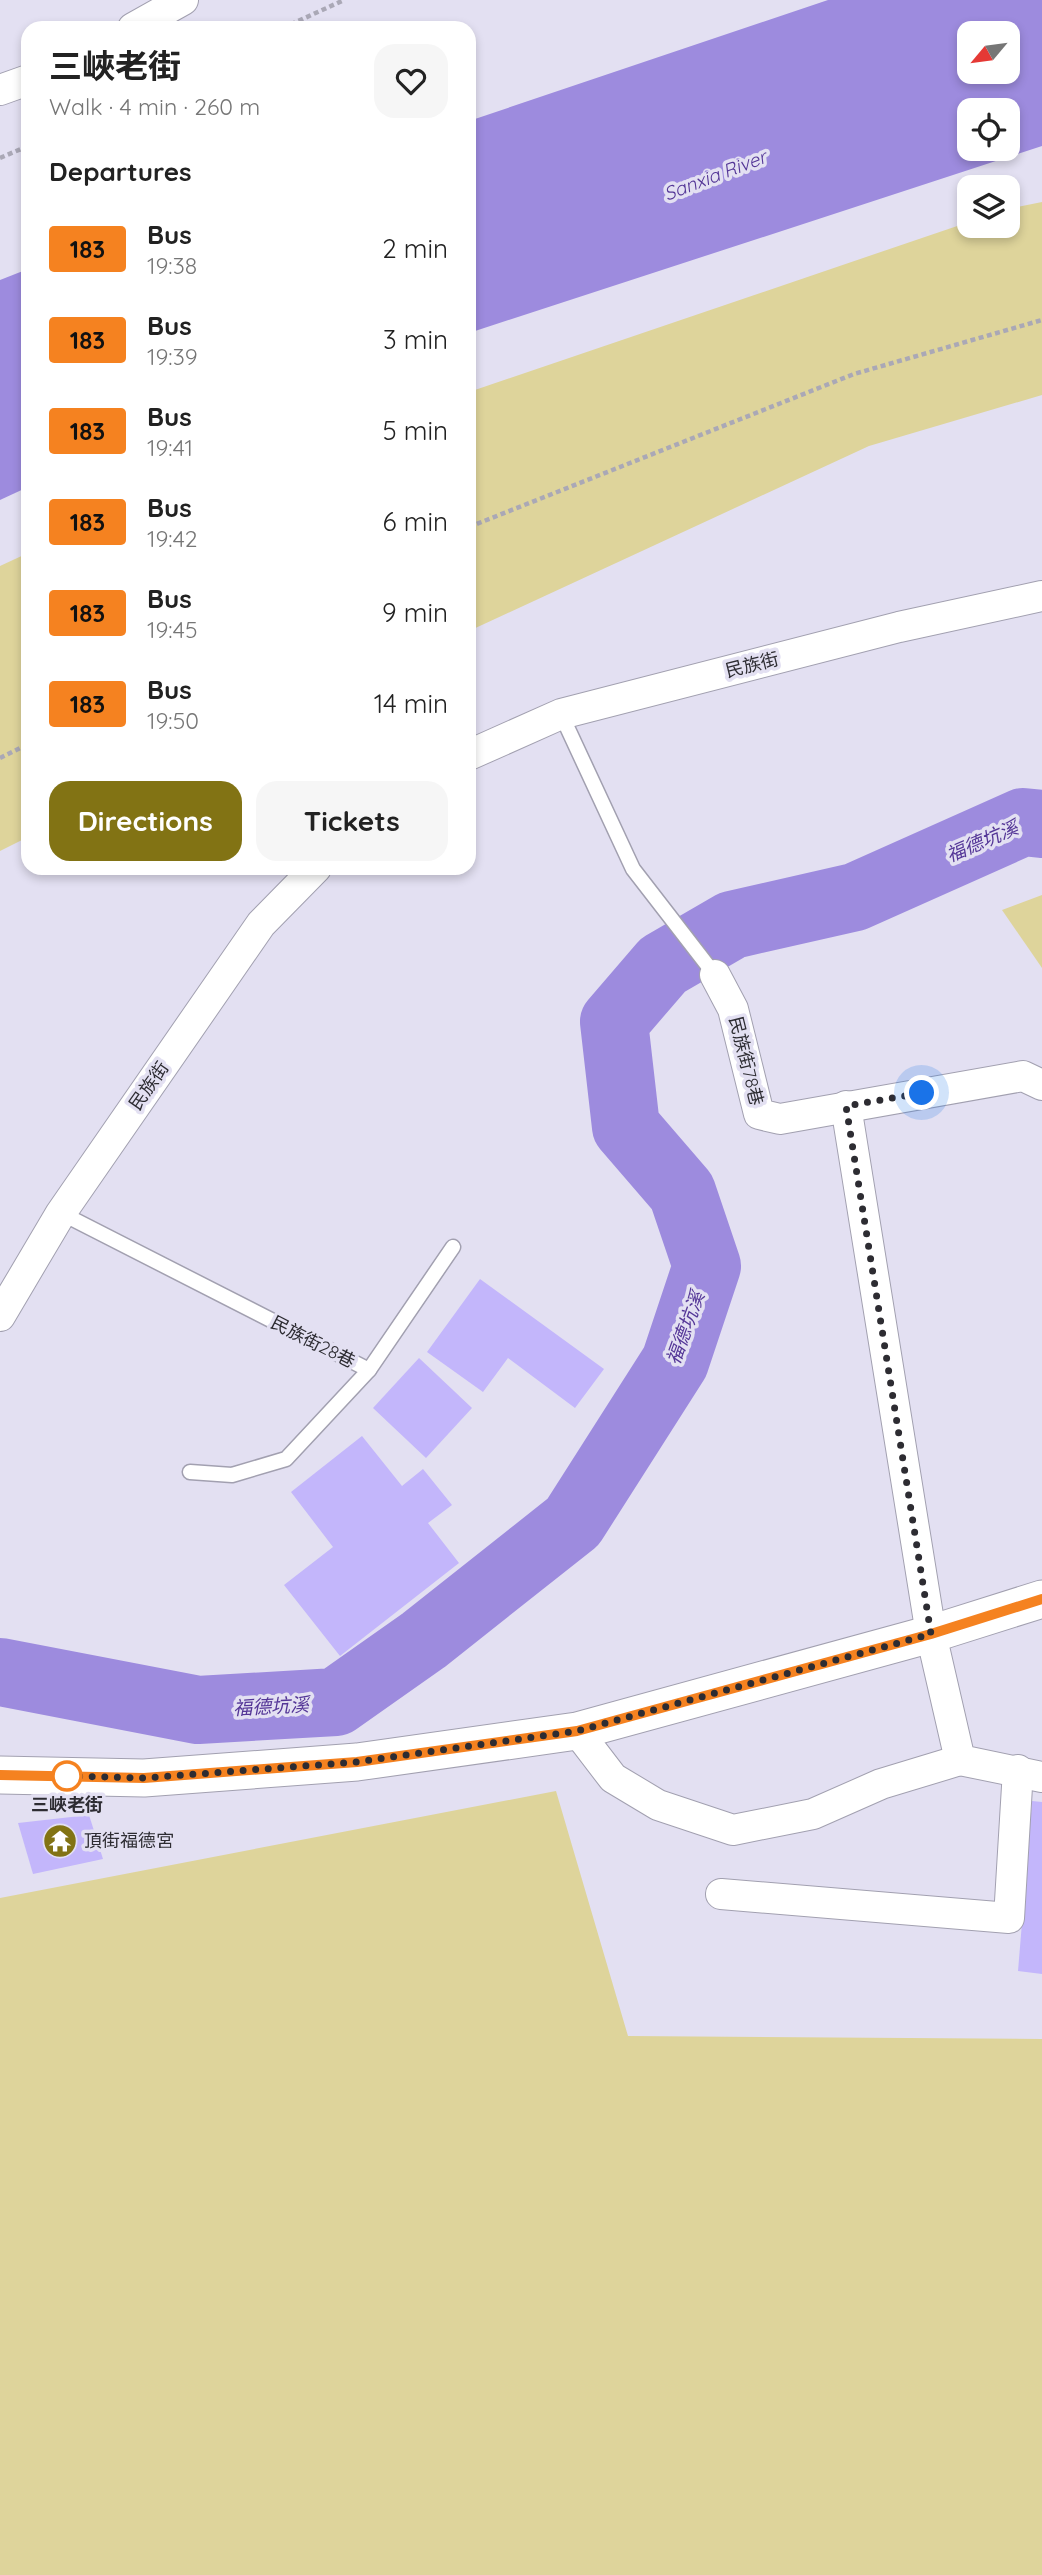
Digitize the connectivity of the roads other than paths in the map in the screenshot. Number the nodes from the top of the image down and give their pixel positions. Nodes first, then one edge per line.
1 (183, 0) edge
2 (146, 21) edge
3 (21, 82) edge
4 (0, 90) edge
5 (1042, 596) edge
6 (561, 714) junction
7 (476, 752) edge
8 (309, 875) edge
9 (715, 975) joint
10 (1042, 1085) edge
11 (846, 1106) junction
12 (61, 1213) junction
13 (453, 1247) dead end
14 (0, 1316) edge
15 (369, 1370) junction
16 (190, 1472) dead end
17 (1042, 1599) edge
18 (931, 1634) junction
19 (577, 1731) junction
20 (960, 1760) junction
21 (1030, 1774) edge
22 (0, 1775) edge
23 (721, 1894) dead end

1 - 2 street
3 - 4 street
5 - 6 street, 民族街
6 - 7 street, 民族街
6 - 9 lane
8 - 12 street, 民族街
9 - 11 street, 民族街78巷
10 - 11 street, 民族街78巷
11 - 18 street
12 - 14 street, 民族街
12 - 15 lane, 民族街28巷
13 - 15 lane
15 - 16 lane, 民族街28巷
17 - 18 street
18 - 19 street
18 - 20 street
19 - 20 street
19 - 22 street
20 - 21 street
21 - 23 street

